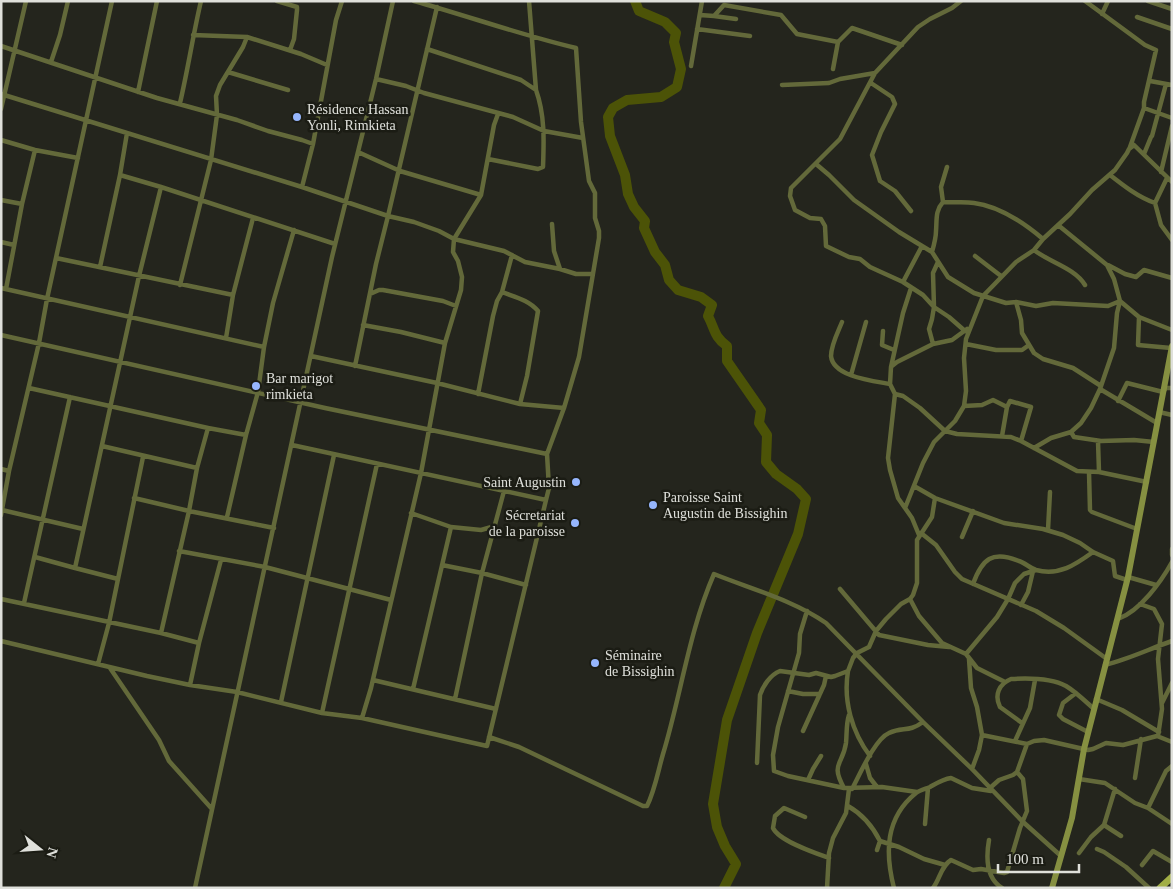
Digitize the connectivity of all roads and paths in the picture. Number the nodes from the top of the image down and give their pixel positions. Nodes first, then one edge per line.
1 (26, 1) edge
2 (68, 1) edge
3 (112, 1) edge
4 (157, 1) edge
5 (201, 1) edge
6 (277, 1) edge
7 (342, 1) edge
8 (393, 1) edge
9 (414, 1) edge
10 (529, 1) edge
11 (702, 1) edge
12 (961, 1) edge
13 (1084, 1) edge
14 (1108, 1) edge
15 (1148, 1) edge
16 (1091, 4) edge
17 (437, 7) junction
18 (1172, 9) edge
19 (1102, 14) junction
20 (700, 15) junction
21 (714, 16) junction
22 (1137, 17) dead end
23 (736, 19) dead end
24 (697, 29) junction
25 (1172, 29) edge
26 (193, 35) junction
27 (750, 36) dead end
28 (248, 37) junction
29 (533, 37) junction
30 (838, 42) junction
31 (902, 45) junction
32 (1, 46) edge
33 (427, 48) junction
34 (16, 50) junction
35 (290, 50) junction
36 (51, 62) junction
37 (326, 65) junction
38 (691, 66) dead end
39 (833, 69) dead end
40 (228, 72) junction
41 (876, 73) junction
42 (96, 78) junction
43 (376, 79) junction
44 (1150, 81) junction
45 (871, 83) junction
46 (1166, 84) junction
47 (782, 85) dead end
48 (1172, 85) edge
49 (288, 90) dead end
50 (536, 90) junction
51 (417, 91) junction
52 (138, 92) junction
53 (3, 95) edge
54 (180, 103) junction
55 (1, 108) edge
56 (1144, 108) junction
57 (1159, 113) junction
58 (498, 114) junction
59 (217, 115) junction
60 (1172, 118) edge
61 (86, 121) junction
62 (1172, 126) edge
63 (544, 132) junction
64 (127, 133) junction
65 (583, 138) junction
66 (1, 140) edge
67 (313, 144) junction
68 (1132, 147) junction
69 (35, 150) junction
70 (358, 152) junction
71 (1144, 154) junction
72 (78, 158) junction
73 (488, 159) junction
74 (212, 160) junction
75 (816, 164) junction
76 (947, 167) dead end
77 (400, 171) junction
78 (1161, 172) junction
79 (1110, 175) junction
80 (120, 176) junction
81 (1167, 178) junction
82 (1172, 182) edge
83 (161, 187) junction
84 (302, 187) junction
85 (481, 196) junction
86 (1, 200) edge
87 (201, 201) junction
88 (344, 202) junction
89 (943, 202) junction
90 (1155, 203) junction
91 (22, 204) junction
92 (910, 211) dead end
93 (388, 216) junction
94 (253, 218) junction
95 (552, 224) dead end
96 (1058, 225) junction
97 (294, 230) junction
98 (454, 239) junction
99 (1043, 239) junction
100 (1172, 240) edge
101 (1, 242) edge
102 (335, 244) junction
103 (14, 245) junction
104 (922, 246) junction
105 (1034, 250) junction
106 (932, 252) junction
107 (512, 255) junction
108 (975, 256) dead end
109 (56, 258) junction
110 (938, 262) junction
111 (1107, 265) junction
112 (100, 267) junction
113 (560, 268) junction
114 (592, 274) junction
115 (139, 276) junction
116 (1001, 276) junction
117 (1172, 278) edge
118 (903, 282) junction
119 (180, 285) junction
120 (1085, 285) dead end
121 (4, 288) edge
122 (911, 288) junction
123 (502, 292) junction
124 (370, 294) junction
125 (233, 295) junction
126 (983, 296) junction
127 (47, 298) junction
128 (1016, 302) junction
129 (1120, 302) junction
130 (456, 306) junction
131 (934, 307) junction
132 (131, 317) junction
133 (1139, 317) junction
134 (842, 322) dead end
135 (866, 322) dead end
136 (363, 325) junction
137 (970, 326) junction
138 (1172, 330) edge
139 (882, 331) dead end
140 (965, 331) junction
141 (1, 335) edge
142 (226, 338) junction
143 (39, 343) junction
144 (445, 343) junction
145 (933, 344) junction
146 (966, 344) junction
147 (1029, 345) junction
148 (264, 347) junction
149 (1172, 347) edge
150 (894, 350) junction
151 (311, 356) junction
152 (121, 362) junction
153 (355, 366) junction
154 (891, 367) junction
155 (851, 375) junction
156 (437, 383) junction
157 (890, 384) junction
158 (29, 388) junction
159 (1101, 388) junction
160 (1172, 388) edge
161 (258, 392) junction
162 (1163, 392) junction
163 (478, 394) junction
164 (895, 394) junction
165 (70, 397) junction
166 (1118, 401) junction
167 (301, 402) junction
168 (520, 404) junction
169 (111, 406) junction
170 (964, 406) junction
171 (1007, 407) junction
172 (564, 408) junction
173 (1159, 412) junction
174 (1172, 415) edge
175 (1157, 423) junction
176 (208, 428) junction
177 (429, 430) junction
178 (945, 431) junction
179 (1071, 432) junction
180 (246, 435) junction
181 (1002, 436) junction
182 (1021, 441) junction
183 (1098, 441) junction
184 (1154, 442) junction
185 (292, 445) junction
186 (102, 446) junction
187 (1034, 448) junction
188 (548, 454) junction
189 (334, 455) junction
190 (143, 456) junction
191 (377, 464) junction
192 (197, 468) junction
193 (1, 469) edge
194 (9, 471) junction
195 (1089, 472) junction
196 (1099, 472) junction
197 (421, 473) junction
198 (1147, 482) junction
199 (914, 486) junction
200 (504, 491) junction
201 (1050, 492) dead end
202 (134, 498) junction
203 (935, 498) junction
204 (546, 500) junction
205 (905, 508) junction
206 (189, 510) junction
207 (972, 511) junction
208 (2, 513) edge
209 (412, 513) junction
210 (227, 517) junction
211 (43, 520) junction
212 (495, 526) junction
213 (451, 527) junction
214 (274, 528) junction
215 (83, 529) junction
216 (1137, 529) junction
217 (1048, 530) junction
218 (920, 534) junction
219 (962, 537) dead end
220 (1172, 550) edge
221 (179, 551) junction
222 (1093, 552) junction
223 (1172, 555) edge
224 (35, 557) junction
225 (221, 560) junction
226 (1172, 562) edge
227 (442, 565) junction
228 (75, 568) junction
229 (265, 568) junction
230 (1034, 571) junction
231 (482, 572) junction
232 (1127, 578) junction
233 (118, 579) junction
234 (308, 579) junction
235 (973, 584) junction
236 (526, 585) junction
237 (1156, 585) junction
238 (349, 589) junction
239 (840, 589) dead end
240 (1, 599) edge
241 (910, 599) junction
242 (1008, 599) junction
243 (391, 600) junction
244 (24, 604) junction
245 (1140, 604) junction
246 (1021, 605) junction
247 (807, 611) junction
248 (1118, 619) junction
249 (109, 623) junction
250 (876, 631) junction
251 (161, 632) junction
252 (1, 641) edge
253 (1172, 641) edge
254 (199, 643) junction
255 (1159, 646) junction
256 (948, 647) junction
257 (857, 653) junction
258 (968, 656) junction
259 (1106, 662) junction
260 (98, 664) junction
261 (110, 668) junction
262 (848, 671) junction
263 (794, 673) junction
264 (826, 676) junction
265 (373, 680) junction
266 (1035, 680) junction
267 (1005, 682) junction
268 (1172, 683) edge
269 (190, 685) junction
270 (413, 690) junction
271 (788, 691) junction
272 (237, 692) junction
273 (1076, 693) junction
274 (820, 694) junction
275 (455, 699) junction
276 (1096, 699) junction
277 (281, 702) junction
278 (1162, 704) junction
279 (496, 708) junction
280 (1094, 709) junction
281 (322, 713) junction
282 (849, 715) junction
283 (362, 718) junction
284 (923, 722) junction
285 (1022, 723) junction
286 (804, 731) dead end
287 (1088, 732) junction
288 (1158, 734) junction
289 (982, 735) junction
290 (489, 737) junction
291 (1141, 739) junction
292 (1015, 741) junction
293 (1172, 742) edge
294 (1027, 744) junction
295 (1084, 749) junction
296 (821, 756) dead end
297 (870, 756) junction
298 (757, 763) dead end
299 (866, 764) junction
300 (1172, 766) edge
301 (972, 769) junction
302 (1017, 772) junction
303 (1135, 778) dead end
304 (1079, 779) junction
305 (808, 780) junction
306 (877, 787) junction
307 (928, 788) junction
308 (848, 789) junction
309 (1115, 789) junction
310 (991, 790) junction
311 (917, 792) junction
312 (848, 806) junction
313 (1148, 808) junction
314 (212, 810) junction
315 (805, 817) dead end
316 (1022, 821) junction
317 (924, 824) dead end
318 (1172, 824) edge
319 (1104, 825) junction
320 (1122, 836) dead end
321 (989, 840) dead end
322 (880, 841) junction
323 (888, 844) junction
324 (1097, 849) dead end
325 (877, 850) dead end
326 (1078, 853) dead end
327 (1061, 856) junction
328 (829, 858) junction
329 (1172, 862) edge
330 (945, 865) junction
331 (1142, 865) dead end
332 (989, 870) junction
333 (1172, 877) edge
334 (1165, 887) edge
335 (195, 888) edge
336 (827, 888) edge
337 (894, 888) edge
338 (933, 888) edge
339 (1002, 888) edge
340 (1052, 888) edge
341 (1149, 888) edge

1 - 34 street
2 - 36 street
3 - 42 street
4 - 52 street
5 - 26 street
6 - 35 street
7 - 37 street
8 - 43 street
9 - 17 street
10 - 29 street
11 - 20 street
12 - 31 street
13 - 16 street
14 - 19 street
15 - 18 street
16 - 19 street
17 - 29 street
17 - 33 street
19 - 44 street
20 - 21 street
20 - 24 street
21 - 23 street
21 - 30 street
22 - 25 street
24 - 27 street
24 - 38 street
26 - 28 street
26 - 54 street
28 - 35 street
28 - 40 street
29 - 50 street
29 - 65 street
30 - 31 street
30 - 39 street
31 - 41 street
32 - 34 street
33 - 50 street
33 - 51 street
34 - 36 street
34 - 53 street
35 - 37 street
36 - 42 street
37 - 67 street
40 - 49 street
40 - 59 street
41 - 45 street
41 - 47 street
42 - 52 street
42 - 61 street
43 - 51 street
43 - 70 street
44 - 46 street
44 - 56 street
45 - 75 street
45 - 92 street
46 - 48 street
46 - 57 street
50 - 63 street
51 - 58 street
51 - 77 street
52 - 54 street
53 - 55 street
53 - 61 street
54 - 59 street
56 - 57 street
56 - 68 street
57 - 60 street
57 - 71 street
58 - 63 street
58 - 73 street
59 - 67 street
59 - 74 street
61 - 64 street
61 - 72 street
62 - 78 street
63 - 65 street
63 - 73 street
64 - 74 street
64 - 80 street
65 - 114 street
66 - 69 street
67 - 84 street
68 - 71 street
68 - 79 street
69 - 72 street
69 - 91 street
70 - 77 street
70 - 88 street
71 - 78 street
72 - 109 street
73 - 85 street
74 - 84 street
74 - 87 street
75 - 104 street
75 - 118 street
76 - 89 street
77 - 85 street
77 - 93 street
78 - 81 street
79 - 90 street
79 - 96 street
80 - 83 street
80 - 112 street
81 - 82 street
81 - 90 street
83 - 87 street
83 - 115 street
84 - 88 street
85 - 98 street
86 - 91 street
87 - 94 street
87 - 119 street
88 - 93 street
88 - 102 street
89 - 99 street
89 - 106 street
90 - 100 street
91 - 103 street
93 - 98 street
93 - 124 street
94 - 97 street
94 - 125 street
95 - 113 street
96 - 99 street
96 - 111 street
97 - 102 street
97 - 148 street
98 - 107 street
98 - 130 street
99 - 105 street
101 - 103 street
102 - 151 street
103 - 121 street
104 - 106 street
104 - 118 street
105 - 116 street
105 - 120 street
106 - 110 street
107 - 113 street
107 - 123 street
108 - 116 street
109 - 112 street
109 - 127 street
110 - 126 street
110 - 131 street
111 - 117 street
111 - 129 street
112 - 115 street
113 - 114 street
114 - 172 street
115 - 119 street
115 - 132 street
116 - 126 street
118 - 122 street
119 - 125 street
121 - 127 street
122 - 131 street
122 - 150 street
123 - 163 street
123 - 168 street
124 - 130 street
124 - 136 street
125 - 142 street
126 - 128 street
126 - 137 street
127 - 132 street
127 - 143 street
128 - 129 street
128 - 147 street
129 - 133 street
129 - 159 street
130 - 144 street
131 - 140 street
131 - 145 street
132 - 142 street
132 - 152 street
133 - 138 street
133 - 149 street
134 - 155 street
135 - 155 street
136 - 144 street
136 - 153 street
137 - 140 street
137 - 146 street
139 - 150 street
140 - 145 street
141 - 143 street
142 - 148 street
143 - 152 street
143 - 158 street
144 - 156 street
145 - 154 street
146 - 147 street
146 - 170 street
147 - 159 street
148 - 161 street
149 - 162 street
150 - 154 street
151 - 153 street
151 - 167 street
152 - 161 street
152 - 169 street
153 - 156 street
154 - 157 street
155 - 157 street
156 - 163 street
156 - 177 street
157 - 164 street
158 - 165 street
158 - 194 street
159 - 166 street
159 - 179 street
160 - 162 street
161 - 167 street
161 - 180 street
162 - 166 street
162 - 173 street
163 - 168 street
164 - 178 street
164 - 205 street
165 - 169 street
165 - 211 street
166 - 175 street
167 - 177 street
167 - 185 street
168 - 172 street
169 - 176 street
169 - 186 street
170 - 171 street
170 - 178 street
171 - 181 street
171 - 182 street
172 - 188 street
173 - 174 street
173 - 175 street
175 - 184 street
176 - 180 street
176 - 192 street
177 - 188 street
177 - 197 street
178 - 181 street
178 - 199 street
179 - 183 street
179 - 187 street
180 - 210 street
181 - 182 street
182 - 187 street
183 - 184 street
183 - 196 street
184 - 198 street
185 - 189 street
185 - 214 street
186 - 190 street
186 - 215 street
187 - 195 street
188 - 204 street
189 - 191 street
189 - 234 street
190 - 192 street
190 - 202 street
191 - 197 street
191 - 238 street
192 - 206 street
193 - 194 street
194 - 208 street
195 - 196 street
195 - 216 street
196 - 198 street
197 - 200 street
197 - 209 street
198 - 216 street
199 - 203 street
199 - 205 street
200 - 204 street
200 - 212 street
201 - 217 street
202 - 206 street
202 - 233 street
203 - 207 street
203 - 218 street
204 - 236 street
205 - 218 street
206 - 210 street
206 - 221 street
207 - 217 street
207 - 219 street
208 - 211 street
209 - 213 street
209 - 243 street
210 - 214 street
211 - 215 street
211 - 224 street
212 - 213 street
212 - 231 street
213 - 227 street
214 - 229 street
215 - 228 street
216 - 232 street
217 - 222 street
218 - 235 street
218 - 241 street
220 - 223 street
221 - 225 street
221 - 251 street
222 - 230 street
222 - 232 street
224 - 228 street
224 - 244 street
225 - 229 street
225 - 254 street
226 - 237 street
227 - 231 street
227 - 270 street
228 - 233 street
229 - 234 street
229 - 272 street
230 - 235 street
230 - 242 street
230 - 246 street
231 - 236 street
231 - 275 street
232 - 237 street
232 - 248 street
233 - 249 street
234 - 238 street
234 - 277 street
235 - 242 street
236 - 279 street
237 - 245 street
238 - 243 street
238 - 281 street
239 - 250 street
240 - 244 street
241 - 250 street
241 - 256 street
242 - 246 street
242 - 258 street
243 - 265 street
244 - 249 street
245 - 248 street
245 - 255 street
246 - 259 street
247 - 257 street
247 - 263 street
247 - 290 street
248 - 259 street
249 - 251 street
249 - 260 street
250 - 256 street
250 - 257 street
251 - 254 street
252 - 260 street
253 - 255 street
254 - 269 street
255 - 259 street
255 - 278 street
256 - 258 street
257 - 262 street
257 - 284 street
258 - 267 street
258 - 289 street
259 - 276 street
260 - 261 street
261 - 269 street
261 - 314 street
262 - 264 street
262 - 282 street
263 - 264 street
263 - 271 street
263 - 298 street
264 - 274 street
265 - 270 street
265 - 283 street
266 - 267 street
266 - 273 street
266 - 285 street
267 - 285 street
268 - 278 street
269 - 272 street
270 - 275 street
271 - 274 street
271 - 305 street
272 - 277 street
272 - 314 street
273 - 280 street
273 - 287 street
274 - 286 street
275 - 279 street
276 - 280 street
276 - 288 street
277 - 281 street
278 - 288 street
279 - 290 street
280 - 287 street
281 - 283 street
282 - 297 street
282 - 308 street
283 - 290 street
284 - 297 street
284 - 301 street
285 - 292 street
287 - 295 street
288 - 291 street
288 - 293 street
289 - 292 street
289 - 301 street
291 - 295 street
291 - 303 street
292 - 294 street
294 - 295 street
294 - 302 street
295 - 304 street
296 - 305 street
297 - 299 street
299 - 306 street
299 - 308 street
300 - 313 street
301 - 310 street
302 - 310 street
302 - 316 street
304 - 309 street
304 - 327 street
305 - 308 street
306 - 308 street
306 - 311 street
307 - 310 street
307 - 311 street
307 - 317 street
308 - 312 street
309 - 313 street
309 - 319 street
310 - 316 street
311 - 323 street
312 - 322 street
312 - 328 street
313 - 318 street
314 - 335 street
315 - 328 street
316 - 327 street
316 - 332 street
319 - 320 street
319 - 326 street
321 - 332 street
322 - 323 street
322 - 325 street
323 - 330 street
323 - 337 street
324 - 341 street
327 - 340 street
328 - 336 street
329 - 331 street
330 - 332 street
330 - 338 street
332 - 339 street
333 - 334 main road

